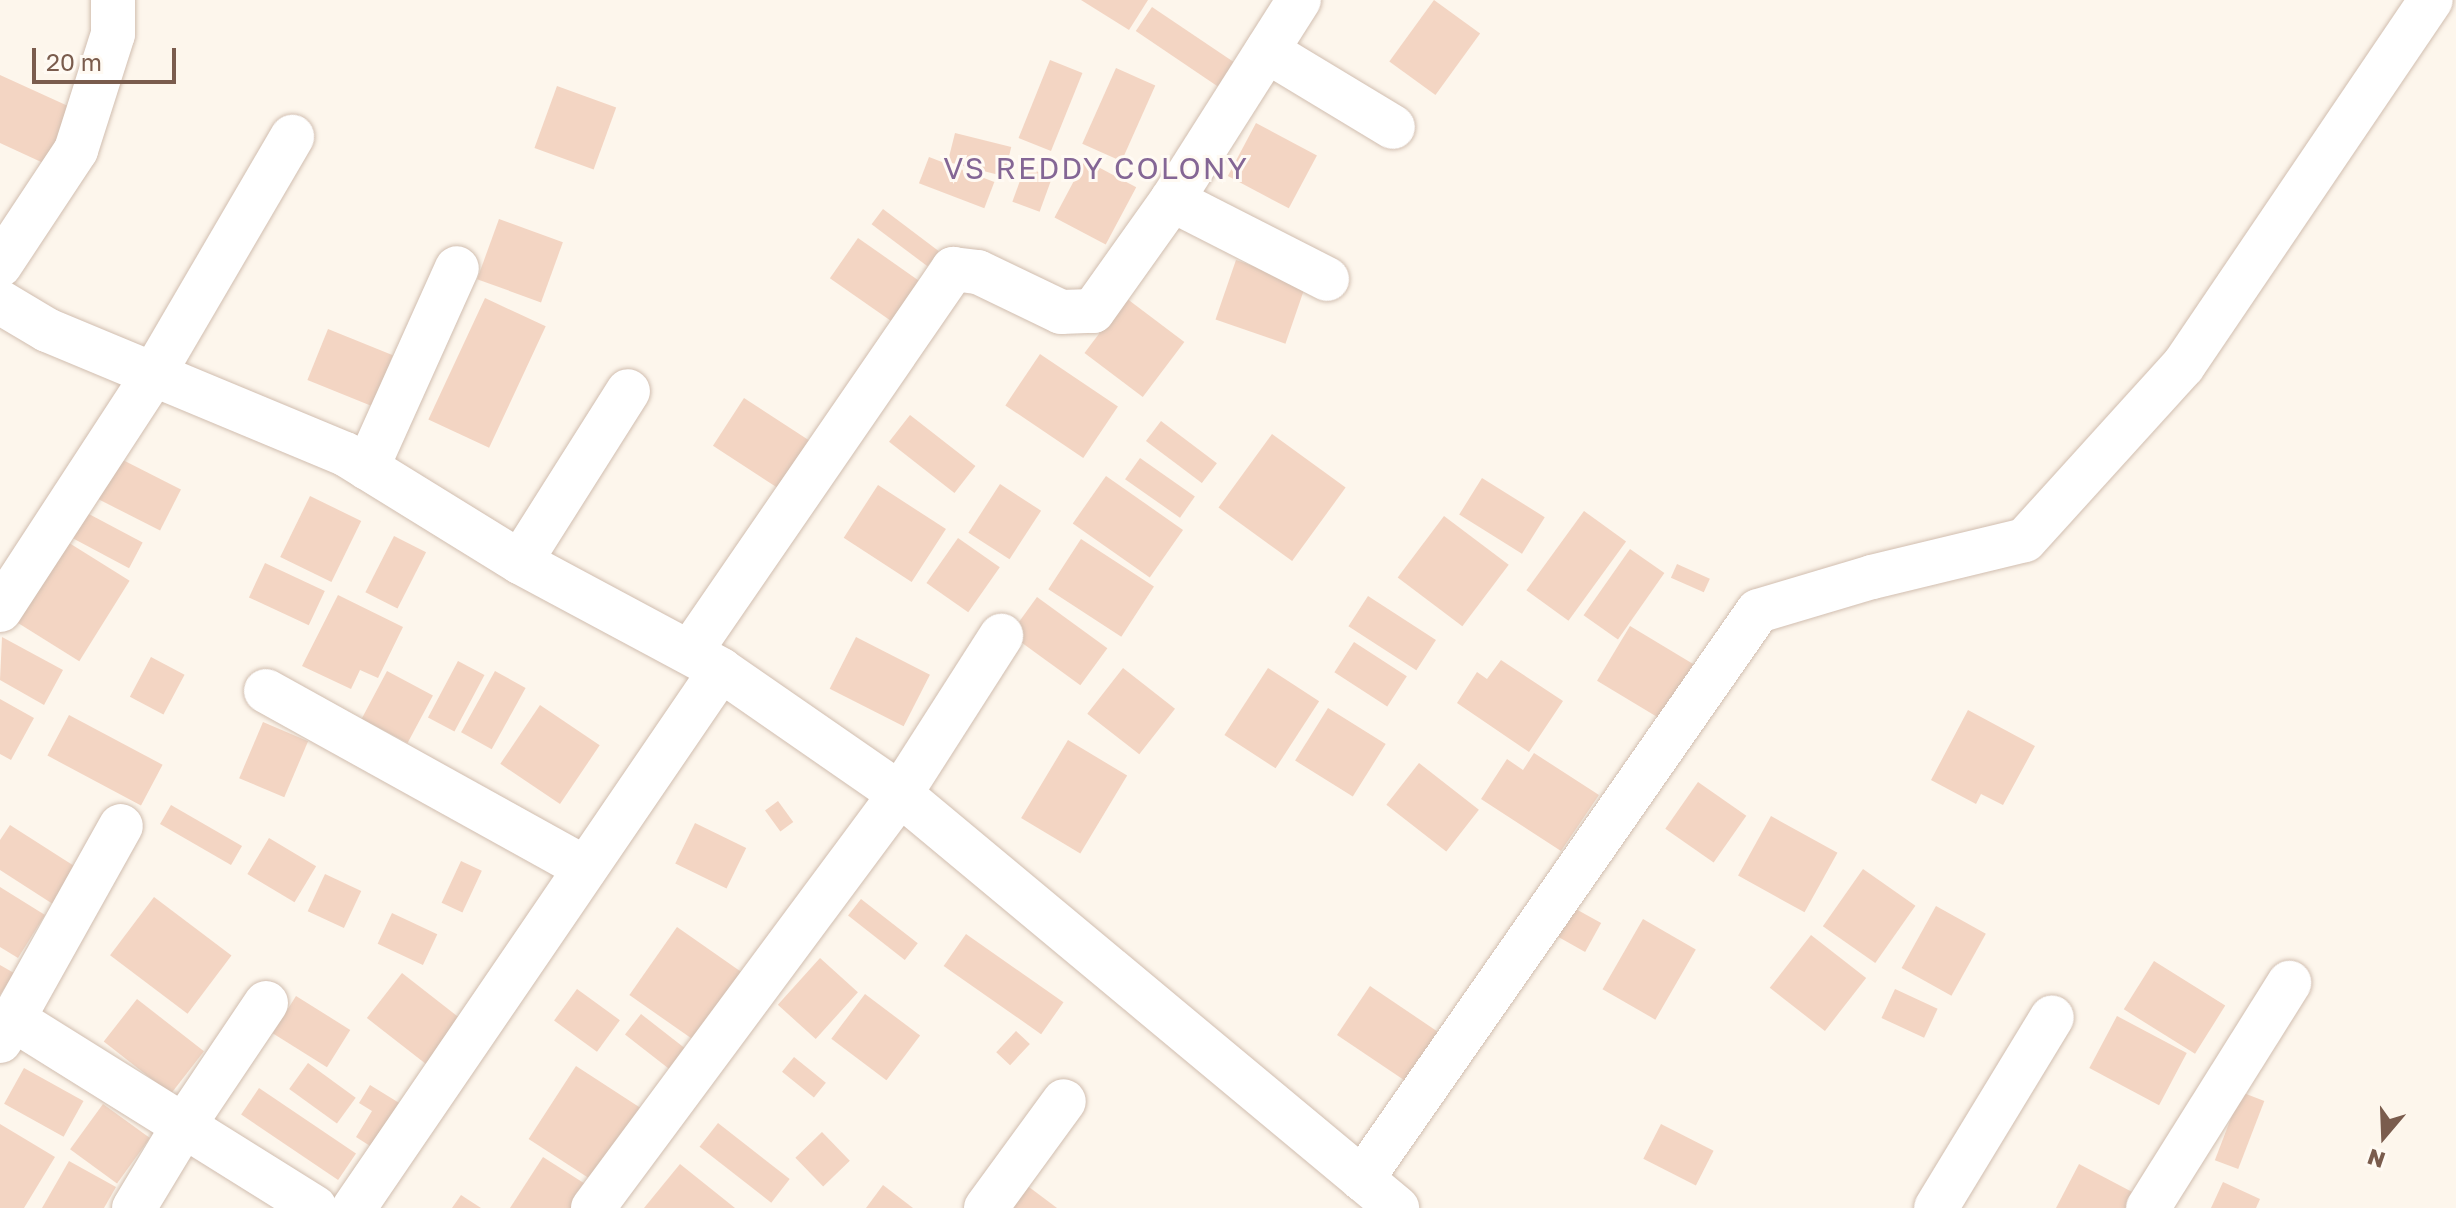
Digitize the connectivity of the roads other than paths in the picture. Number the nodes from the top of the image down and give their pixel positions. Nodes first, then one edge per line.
1 (113, 0) edge
2 (1299, 0) edge
3 (2431, 0) edge
4 (1267, 51) junction
5 (1393, 127) dead end
6 (292, 137) dead end
7 (1172, 200) junction
8 (0, 265) edge
9 (457, 268) dead end
10 (1327, 279) dead end
11 (0, 302) edge
12 (153, 375) junction
13 (628, 391) dead end
14 (367, 468) junction
15 (520, 562) junction
16 (0, 610) edge
17 (1001, 636) dead end
18 (705, 661) junction
19 (266, 691) dead end
20 (900, 794) junction
21 (121, 826) dead end
22 (585, 868) junction
23 (2289, 983) dead end
24 (266, 1003) dead end
25 (2052, 1017) dead end
26 (6, 1030) edge
27 (1064, 1101) dead end
28 (184, 1125) junction
29 (1362, 1179) junction
30 (134, 1208) edge
31 (315, 1208) edge
32 (354, 1208) edge
33 (593, 1208) edge
34 (986, 1208) edge
35 (1397, 1208) edge
36 (1936, 1208) edge
37 (2148, 1208) edge

1 - 8 street
2 - 4 street
3 - 29 street
4 - 5 street
4 - 7 street
6 - 12 street
7 - 10 street
7 - 18 street
9 - 14 street
11 - 12 street
12 - 14 street
12 - 16 street
13 - 15 street
14 - 15 street
15 - 18 street
17 - 20 street
18 - 20 street
18 - 22 street
19 - 22 street
20 - 29 street
20 - 33 street
21 - 26 street
22 - 32 street
23 - 37 street
24 - 28 street
25 - 36 street
26 - 28 street
27 - 34 street
28 - 30 street
28 - 31 street
29 - 35 street

